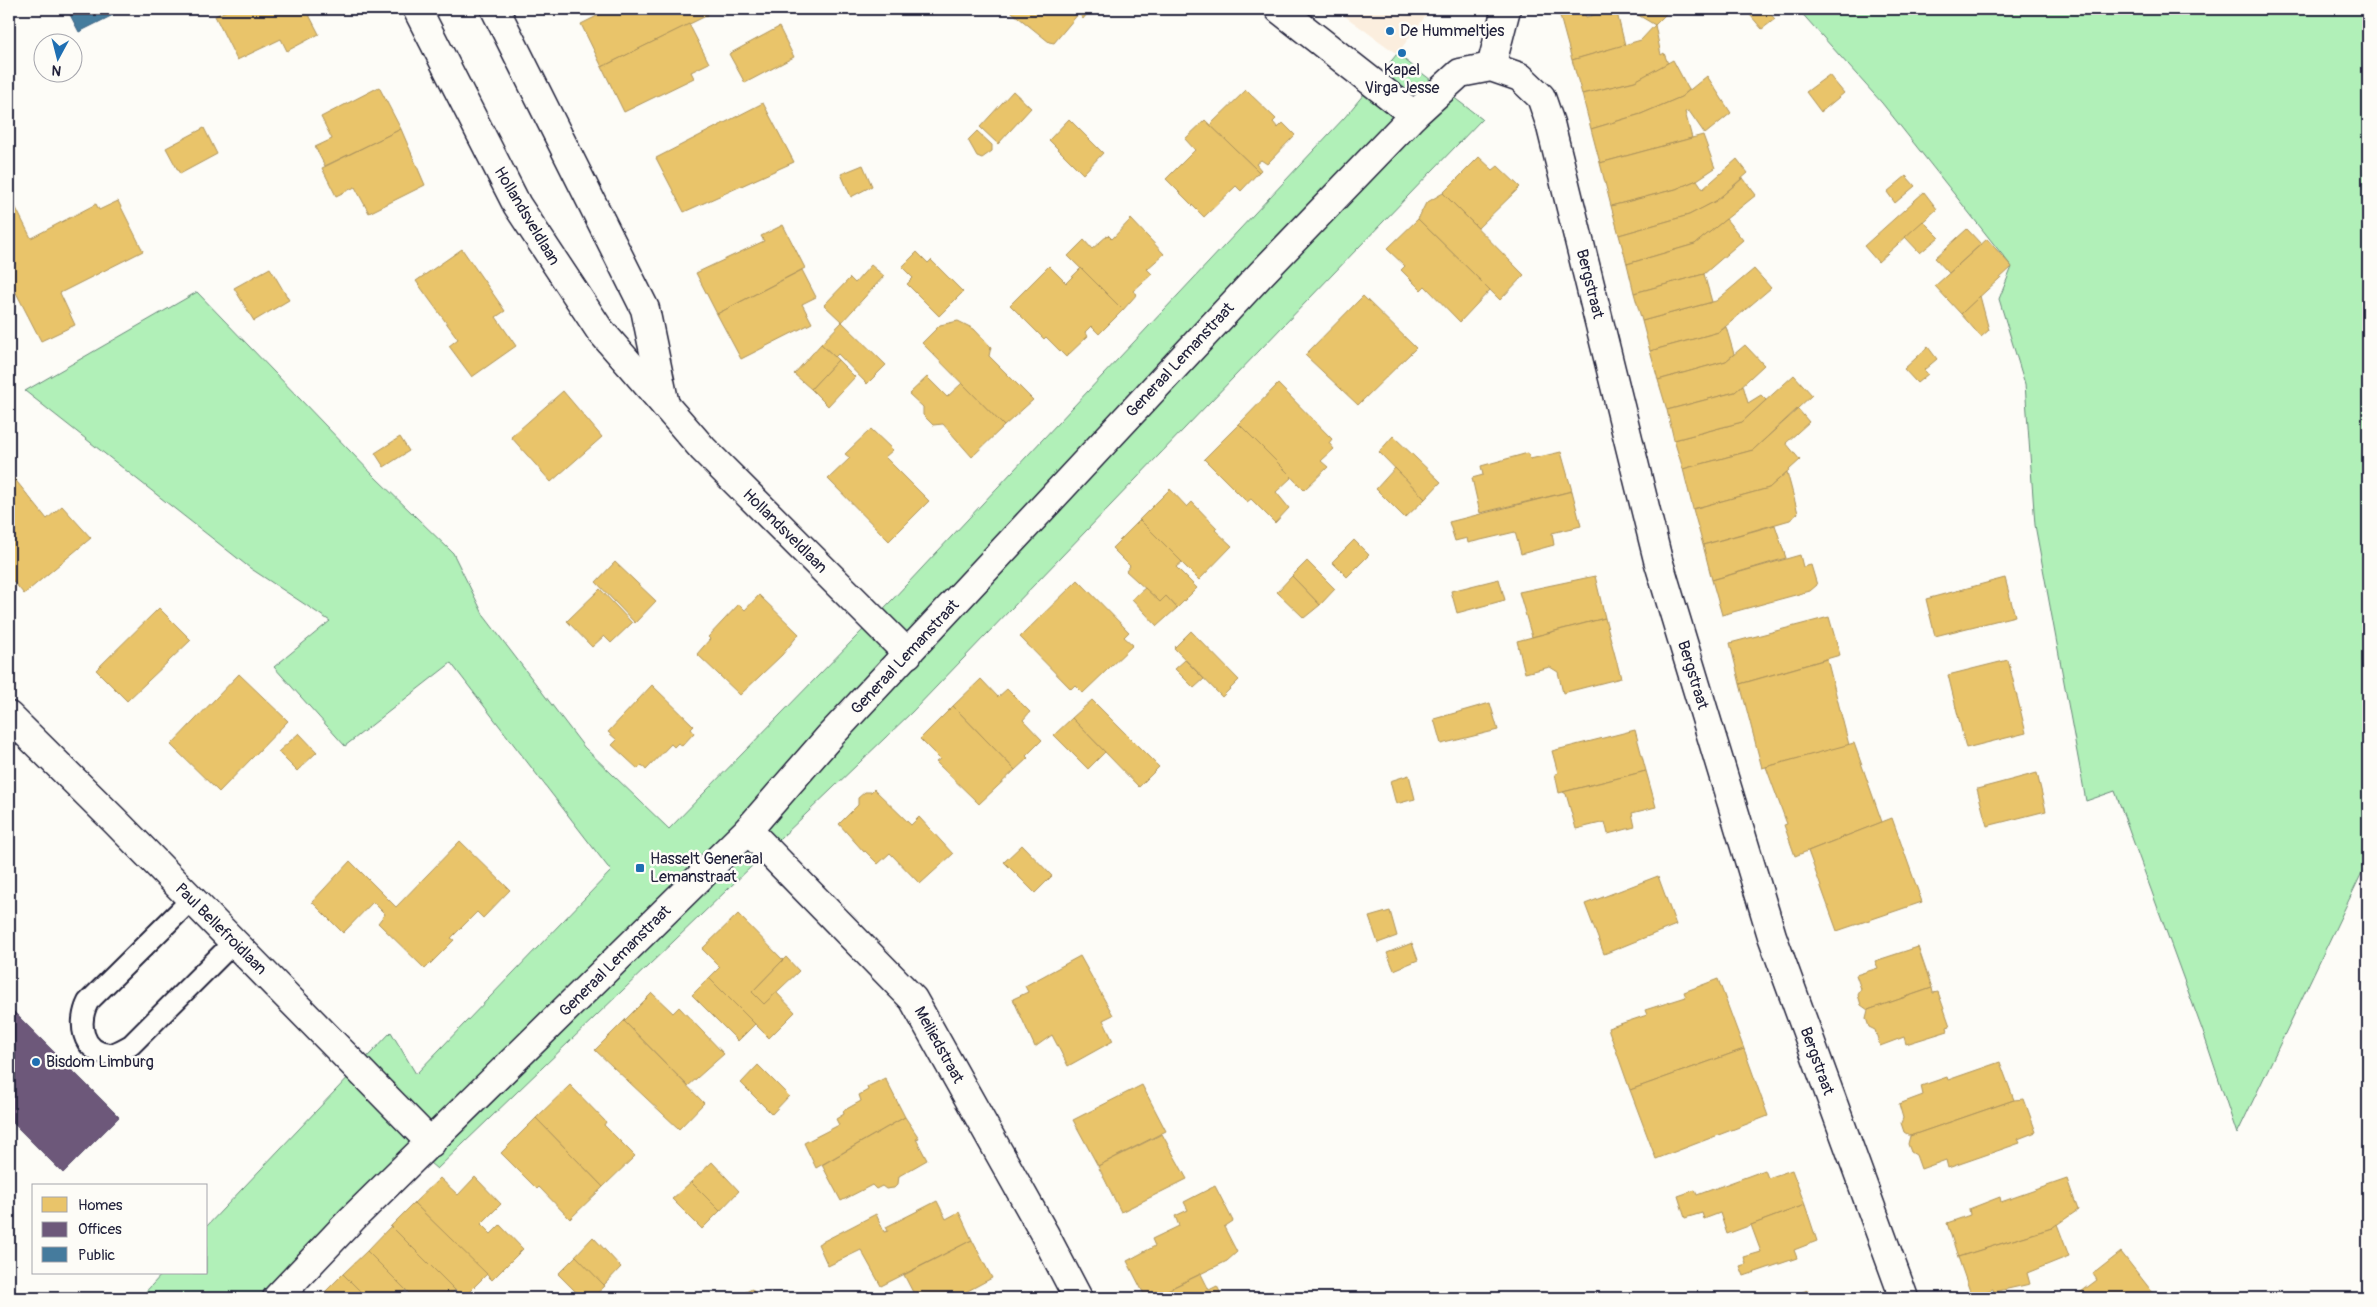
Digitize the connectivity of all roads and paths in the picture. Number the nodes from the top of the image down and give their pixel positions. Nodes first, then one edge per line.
1 (417, 9) edge
2 (495, 9) edge
3 (1279, 9) edge
4 (1506, 9) edge
5 (1491, 68) junction
6 (1414, 116) junction
7 (665, 406) junction
8 (908, 654) junction
9 (9, 716) edge
10 (748, 830) junction
11 (192, 899) junction
12 (234, 942) junction
13 (431, 1143) junction
14 (277, 1298) edge
15 (1078, 1298) edge
16 (1904, 1298) edge

1 - 7 street, Hollandsveldlaan
2 - 7 street, Hollandsveldlaan
3 - 6 street
4 - 5 street
5 - 6 street, Generaal Lemanstraat
5 - 16 street, Bergstraat
6 - 8 street, Generaal Lemanstraat
7 - 8 street, Hollandsveldlaan
8 - 10 street, Generaal Lemanstraat
9 - 11 street, Paul Bellefroidlaan
10 - 13 street, Generaal Lemanstraat
10 - 15 street, Meiliedstraat
11 - 12 street, Paul Bellefroidlaan
11 - 12 lane
12 - 13 street, Paul Bellefroidlaan
13 - 14 street, Generaal Lemanstraat

